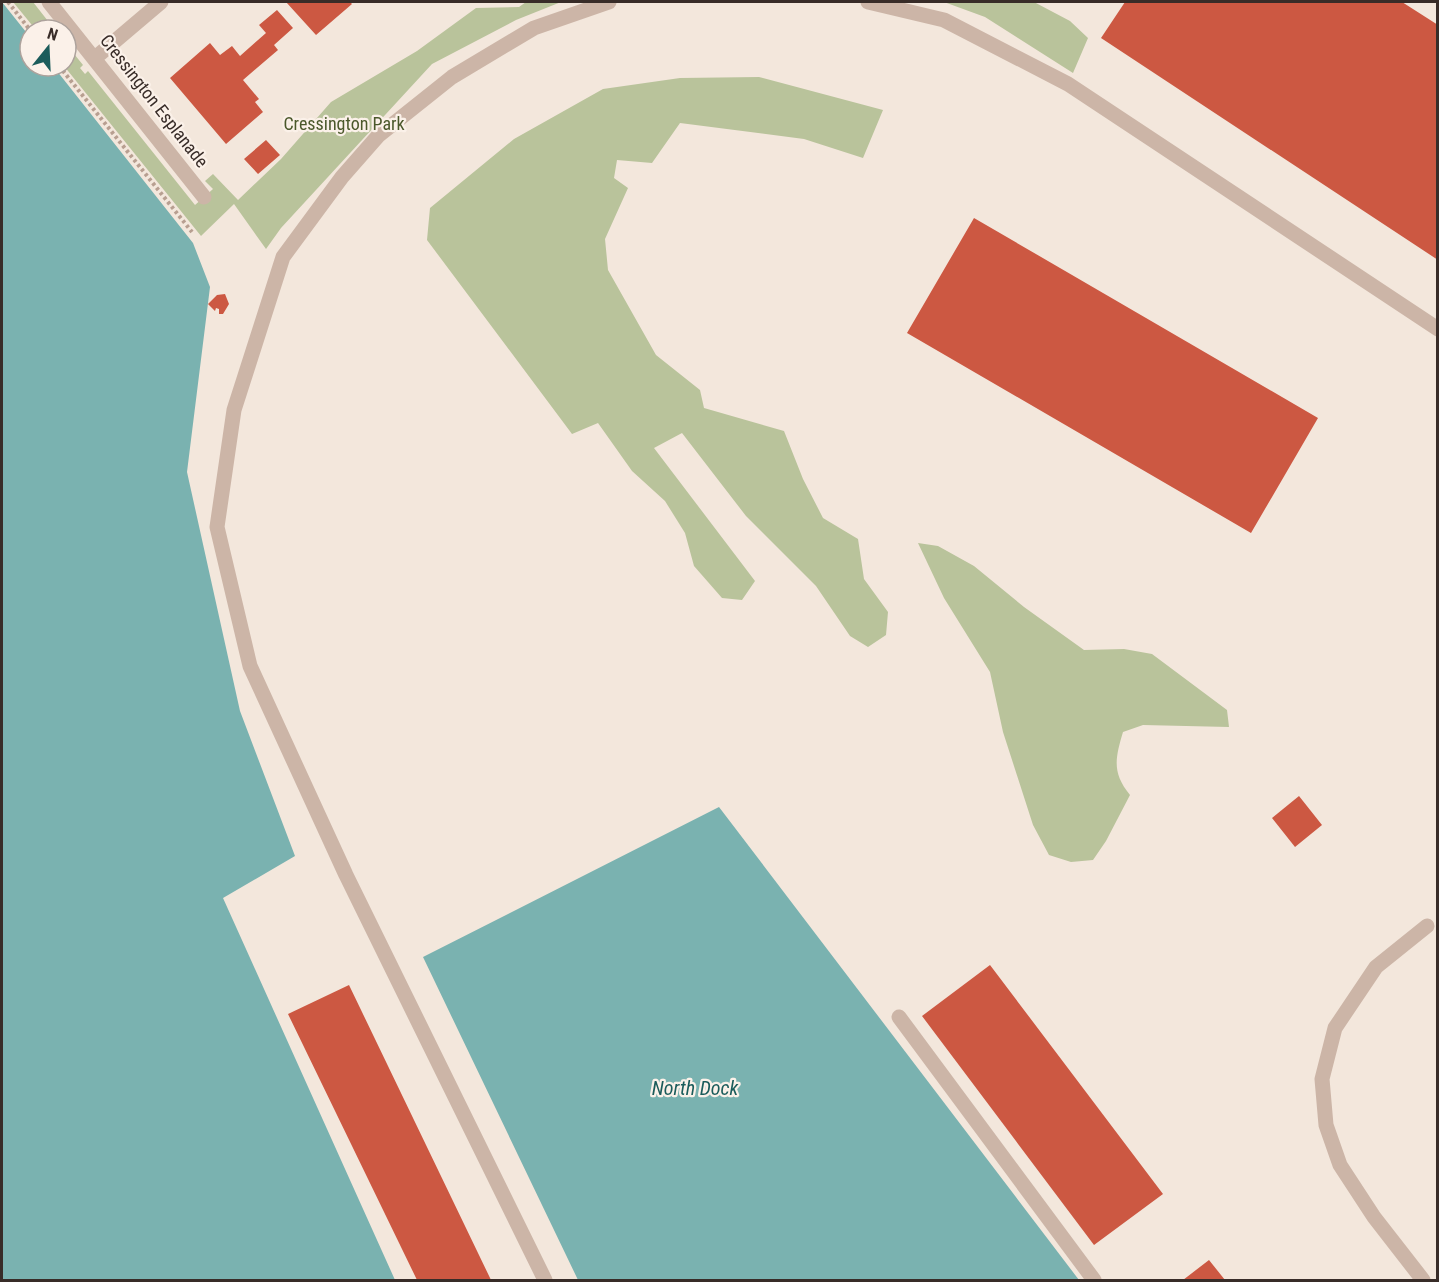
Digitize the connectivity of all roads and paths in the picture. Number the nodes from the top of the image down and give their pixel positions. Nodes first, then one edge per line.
1 (8, 2) edge
2 (49, 2) edge
3 (161, 2) edge
4 (609, 2) edge
5 (868, 2) edge
6 (21, 18) edge
7 (95, 58) junction
8 (69, 78) edge
9 (204, 197) dead end
10 (192, 232) dead end
11 (1437, 329) edge
12 (1427, 926) dead end
13 (898, 1017) dead end
14 (545, 1281) edge
15 (1094, 1281) edge
16 (1424, 1281) edge

1 - 6 path
2 - 7 street, Cressington Esplanade
3 - 7 street
4 - 14 street
5 - 11 street
7 - 9 street, Cressington Esplanade
8 - 10 path
12 - 16 street
13 - 15 street

